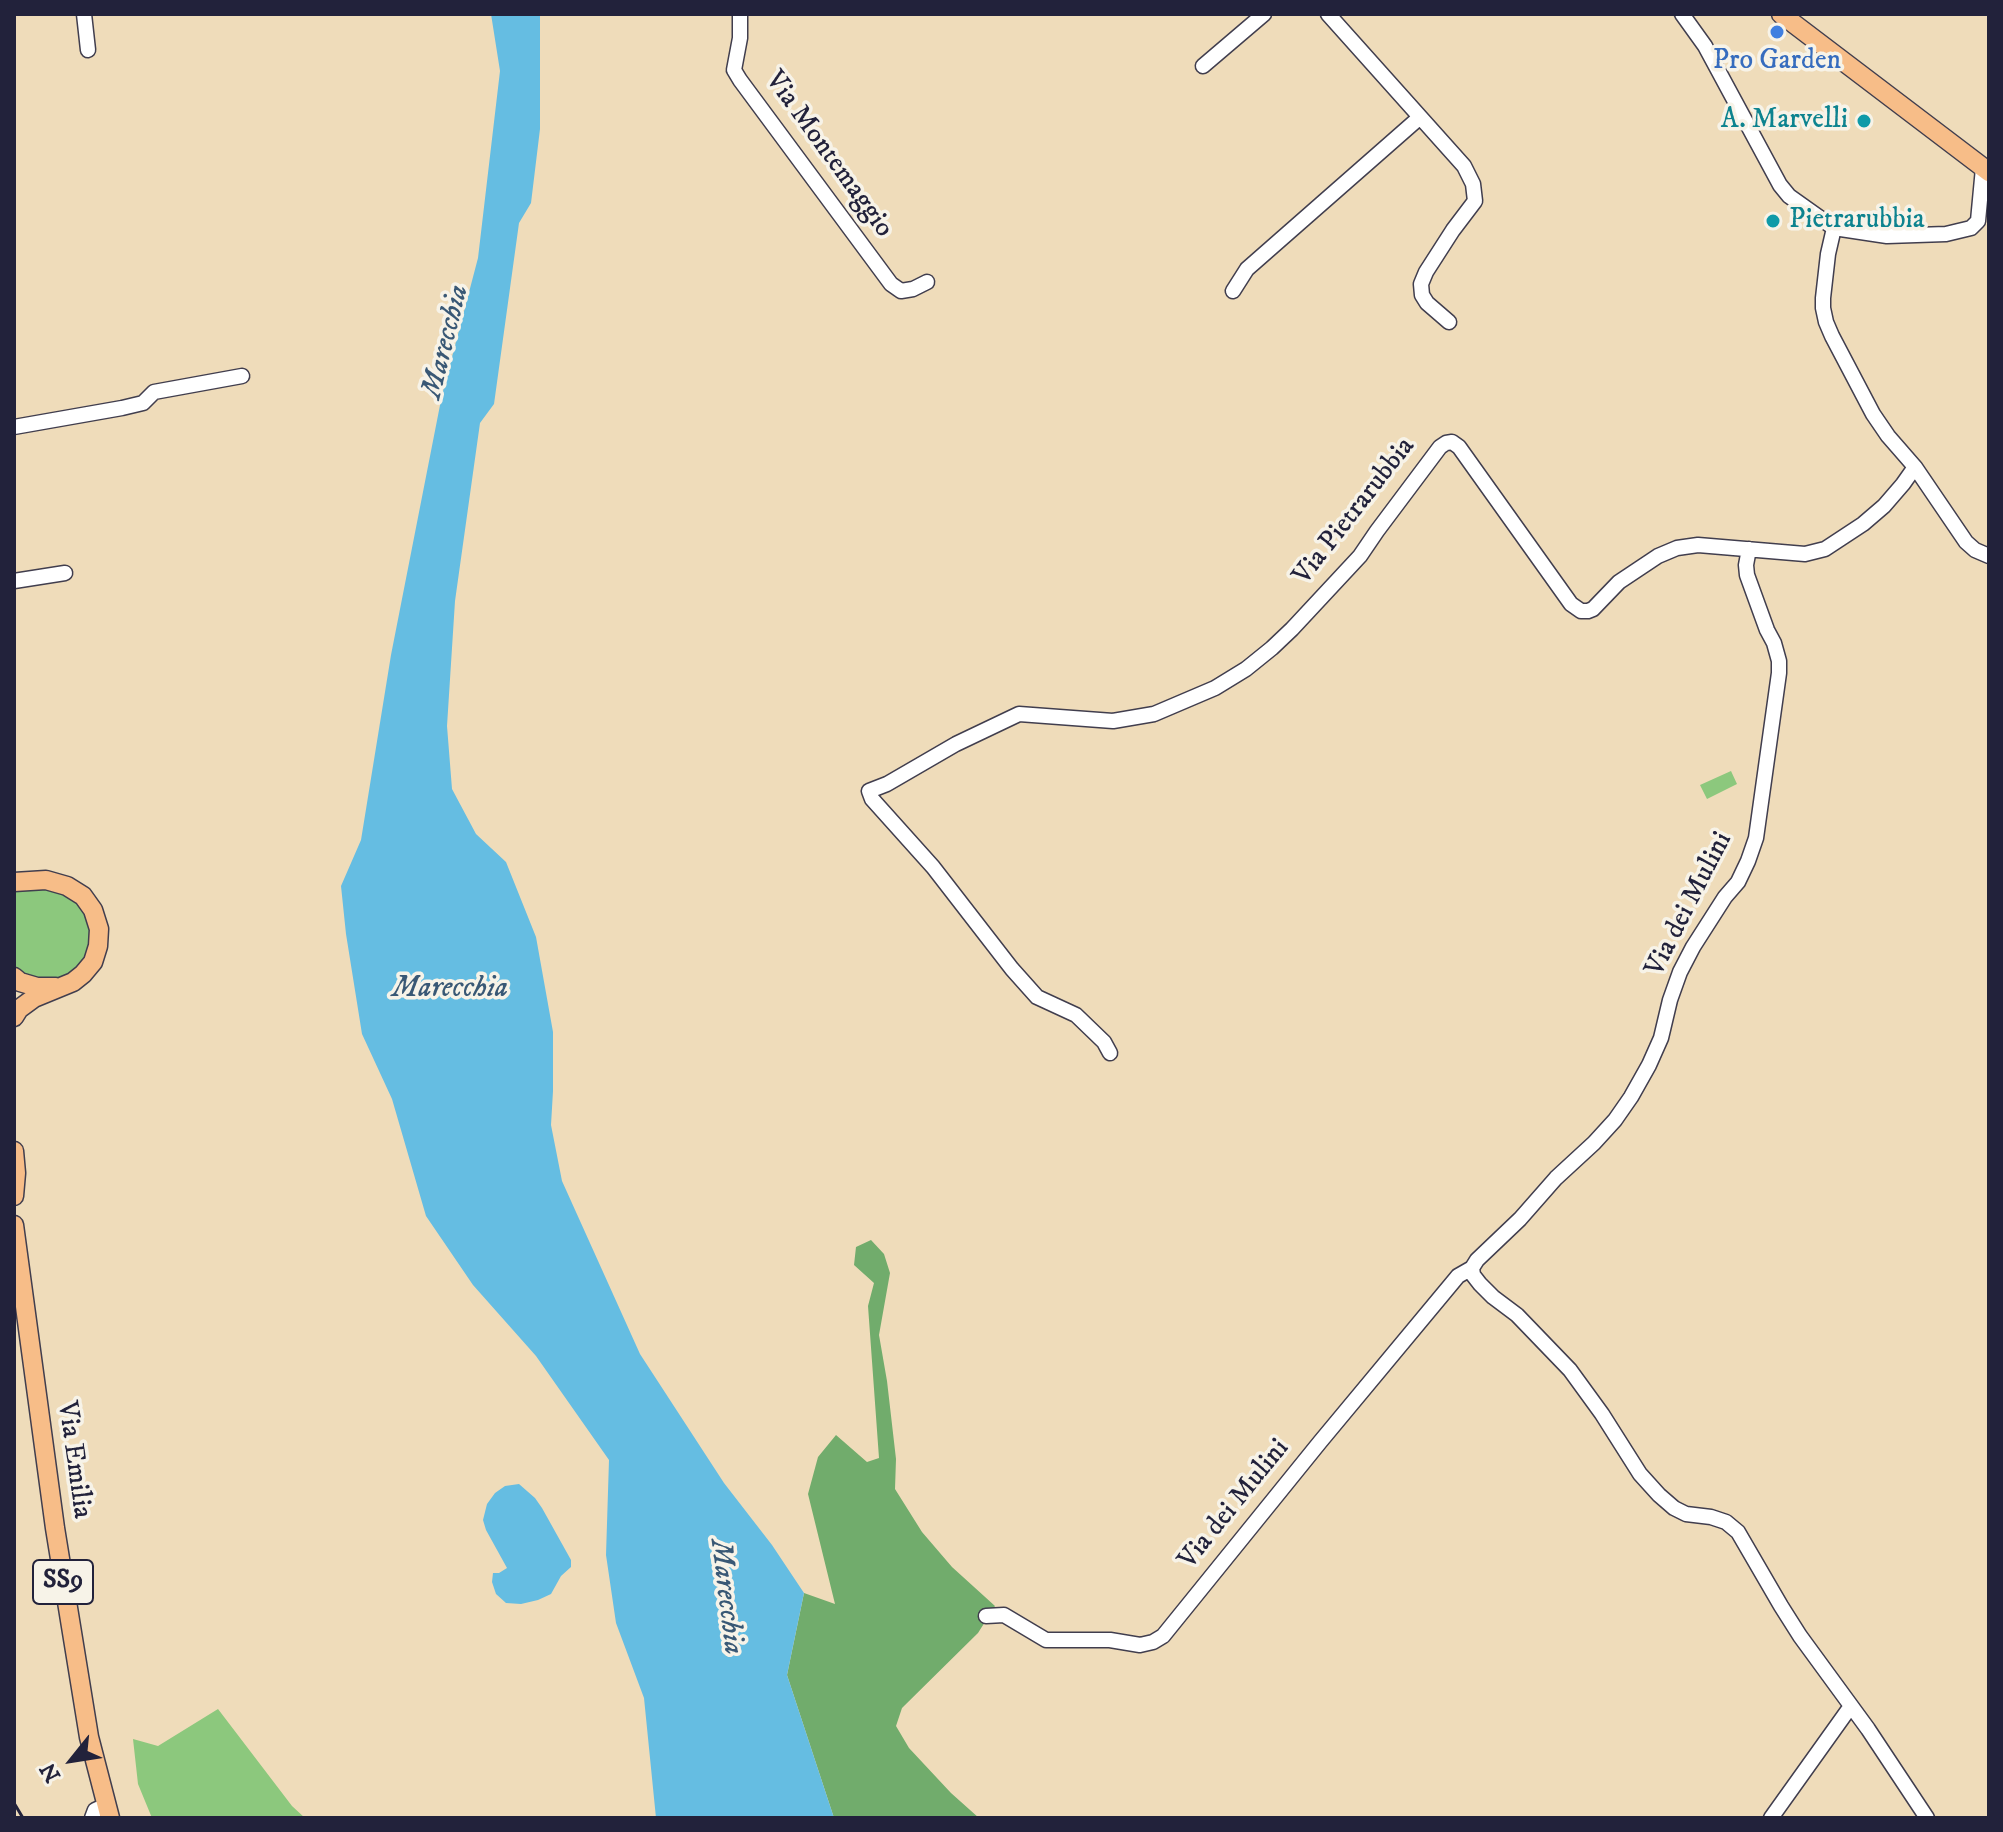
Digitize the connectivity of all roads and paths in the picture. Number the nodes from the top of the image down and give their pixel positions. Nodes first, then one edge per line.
1 (84, 14) edge
2 (740, 14) edge
3 (1264, 14) edge
4 (1328, 14) edge
5 (1682, 14) edge
6 (1782, 14) edge
7 (88, 50) dead end
8 (1203, 66) dead end
9 (1419, 118) junction
10 (1986, 170) edge
11 (1834, 228) junction
12 (927, 282) dead end
13 (1233, 291) dead end
14 (1449, 322) dead end
15 (242, 376) dead end
16 (14, 427) edge
17 (1915, 467) junction
18 (1749, 549) junction
19 (1989, 556) edge
20 (65, 573) dead end
21 (14, 581) edge
22 (19, 882) edge
23 (14, 977) edge
24 (63, 986) junction
25 (14, 1017) edge
26 (1110, 1053) dead end
27 (14, 1151) edge
28 (14, 1196) edge
29 (14, 1225) edge
30 (1472, 1268) junction
31 (14, 1301) edge
32 (31, 1357) junction
33 (986, 1616) dead end
34 (1851, 1706) junction
35 (108, 1812) edge
36 (92, 1818) edge
37 (1771, 1818) edge
38 (1927, 1818) edge

1 - 7 street
2 - 12 street, Via Montemaggio
3 - 8 street
4 - 9 street
5 - 11 street
6 - 10 main road
9 - 13 street
9 - 14 street
10 - 11 street
11 - 17 street
15 - 16 street
17 - 18 street, Via Pietrarubbia
17 - 19 street
18 - 26 street, Via Pietrarubbia
18 - 30 street, Via dei Mulini
20 - 21 street
22 - 24 main road
23 - 24 main road
24 - 25 main road
27 - 28 main road
29 - 32 main road, SS9
30 - 33 street, Via dei Mulini
30 - 34 street
31 - 32 main road
32 - 35 main road, Via Emilia / SS9
34 - 37 street
34 - 38 street
35 - 36 street, Via Emilia

